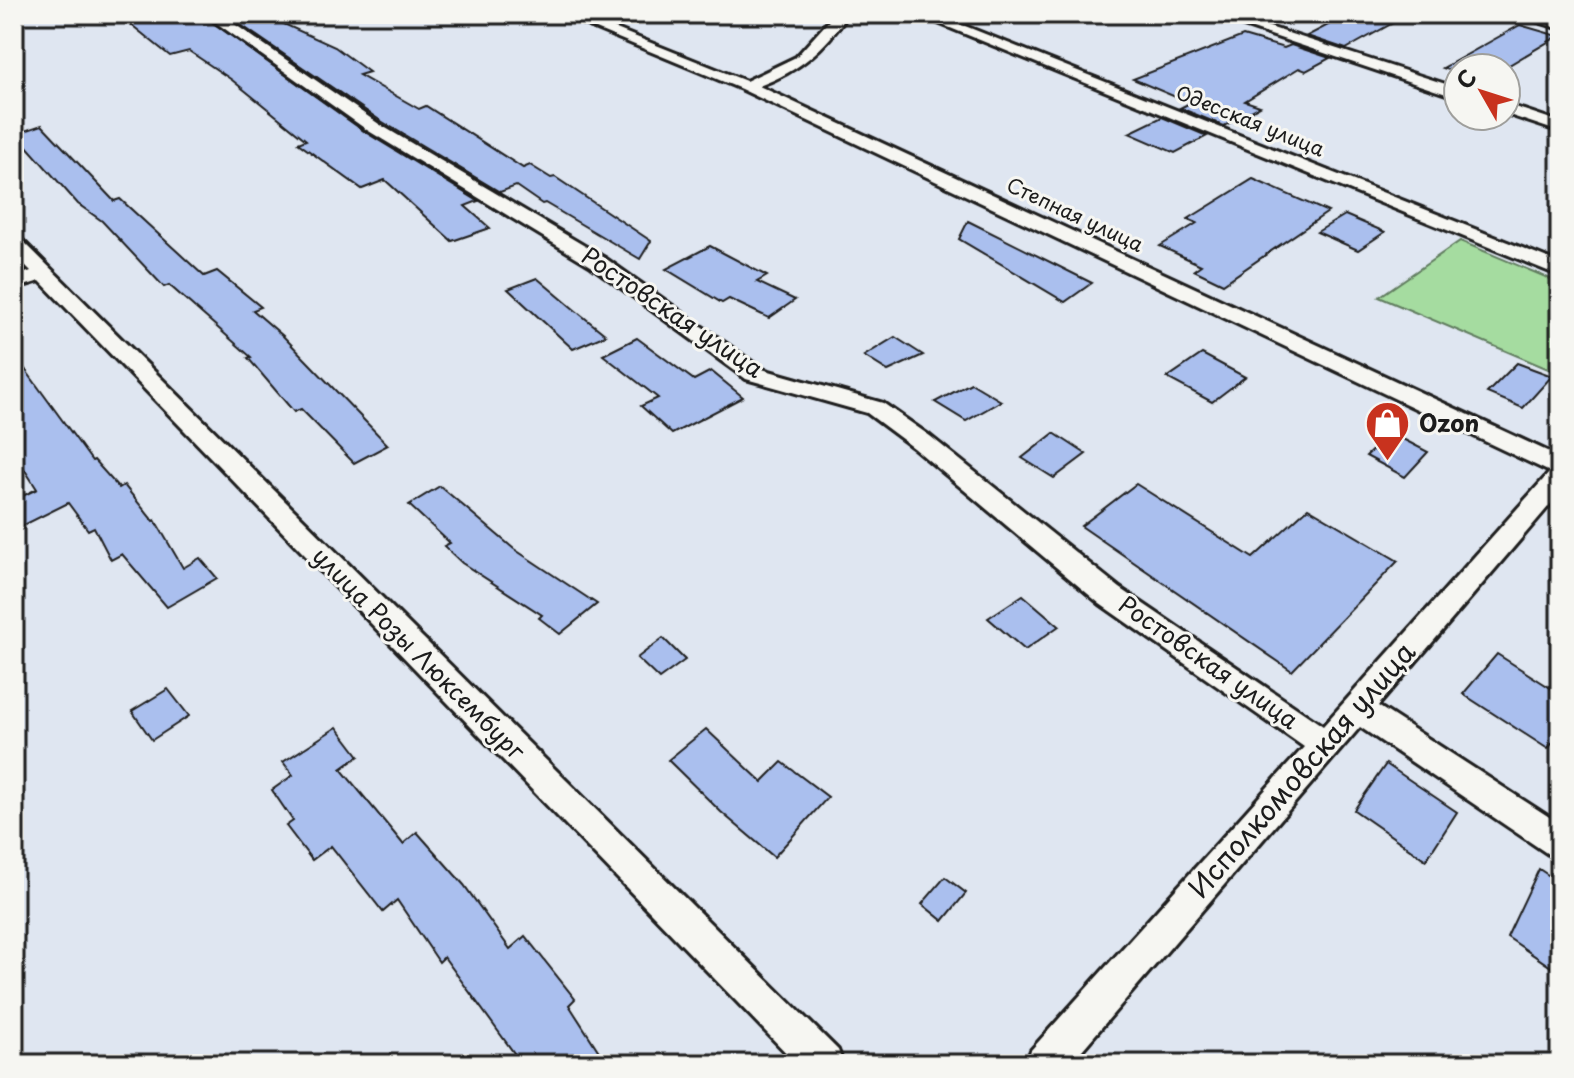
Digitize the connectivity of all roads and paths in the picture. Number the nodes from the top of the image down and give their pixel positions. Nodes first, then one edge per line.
1 (211, 14) edge
2 (567, 14) edge
3 (842, 14) edge
4 (923, 14) edge
5 (1215, 14) edge
6 (1521, 14) edge
7 (1560, 25) edge
8 (746, 86) junction
9 (1442, 88) edge
10 (1522, 114) edge
11 (1560, 127) edge
12 (14, 243) edge
13 (1560, 270) edge
14 (42, 274) junction
15 (14, 283) edge
16 (1560, 467) edge
17 (1560, 477) edge
18 (1356, 708) junction
19 (1325, 744) junction
20 (1560, 843) edge
21 (824, 1064) edge
22 (1045, 1064) edge

1 - 19 street, Ростовская улица
2 - 8 street, Степная улица
3 - 8 street
4 - 13 street, Одесская улица
5 - 9 street
6 - 7 street
8 - 16 street, Степная улица
10 - 11 street
12 - 14 street, улица Розы Люксембург
14 - 15 street
14 - 21 street, улица Розы Люксембург
17 - 18 street, Исполкомовская улица
18 - 19 street, Исполкомовская улица
18 - 20 street
19 - 22 street, Исполкомовская улица

